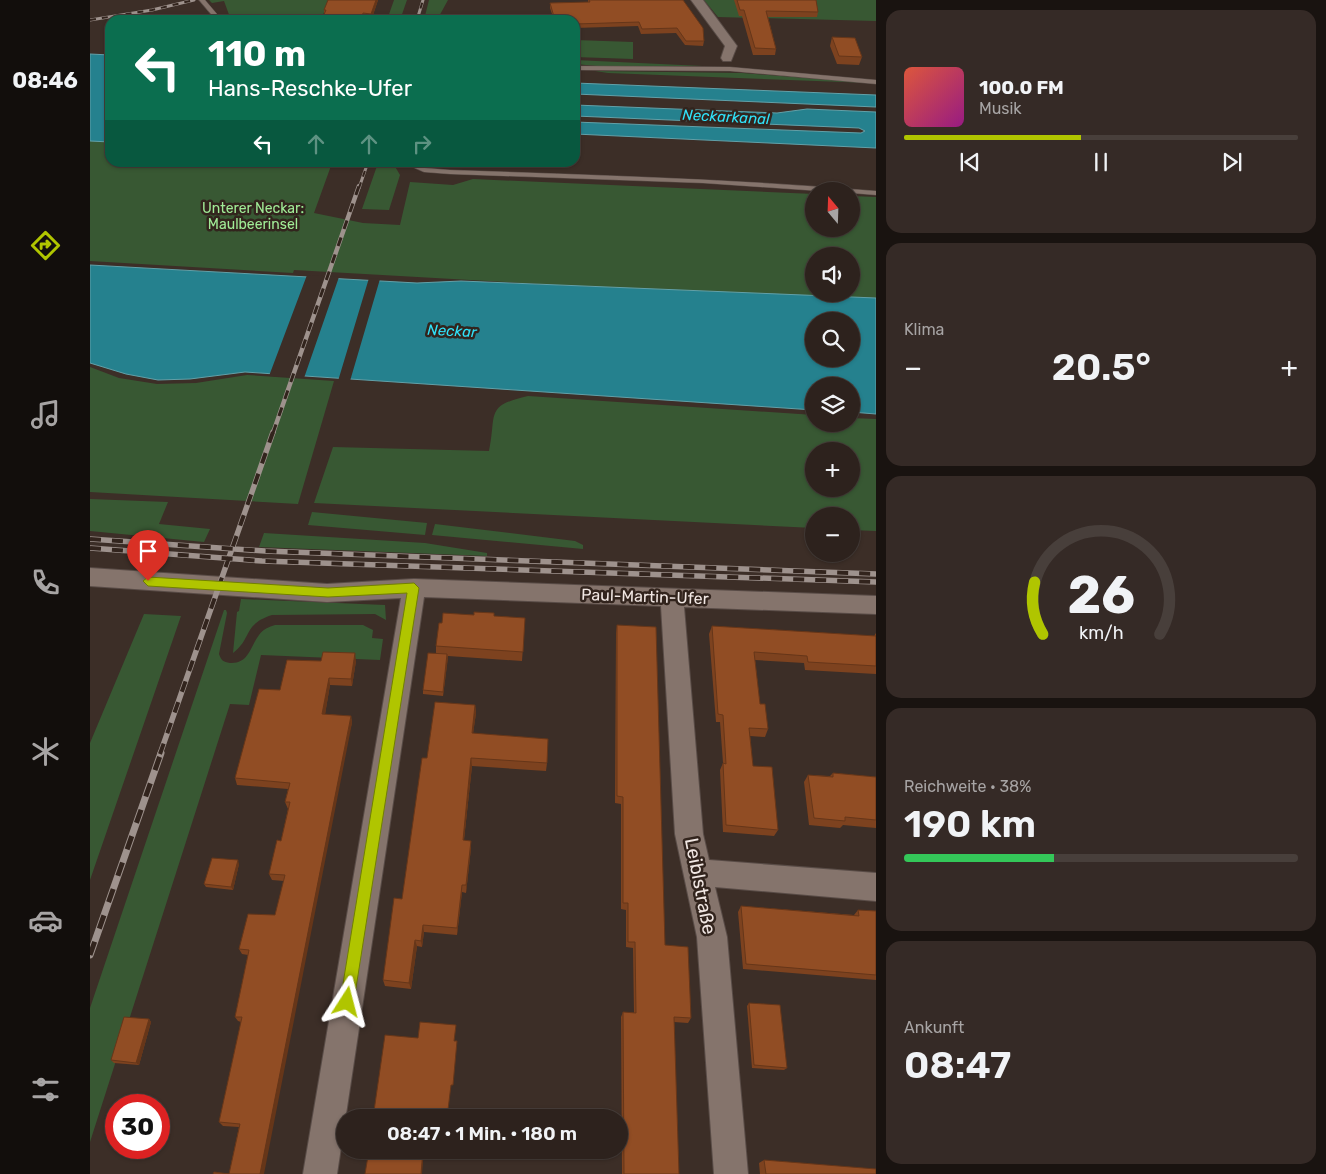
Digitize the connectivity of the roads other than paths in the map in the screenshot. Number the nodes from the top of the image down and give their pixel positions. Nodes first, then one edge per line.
1 (202, 0) edge
2 (697, 0) edge
3 (215, 15) edge
4 (728, 64) junction
5 (580, 68) edge
6 (876, 82) edge
7 (416, 167) edge
8 (805, 188) edge
9 (860, 192) edge
10 (876, 193) edge
11 (90, 577) edge
12 (414, 588) junction
13 (672, 597) junction
14 (876, 605) edge
15 (698, 872) junction
16 (876, 888) edge
17 (320, 1174) edge
18 (730, 1174) edge

1 - 3 lane
2 - 4 street
4 - 5 lane
4 - 6 lane
7 - 8 lane
9 - 10 lane
11 - 12 street, Paul-Martin-Ufer
12 - 13 street, Paul-Martin-Ufer
12 - 17 street
13 - 14 street, Paul-Martin-Ufer
13 - 15 street, Leiblstraße
15 - 16 street
15 - 18 street, Leiblstraße

